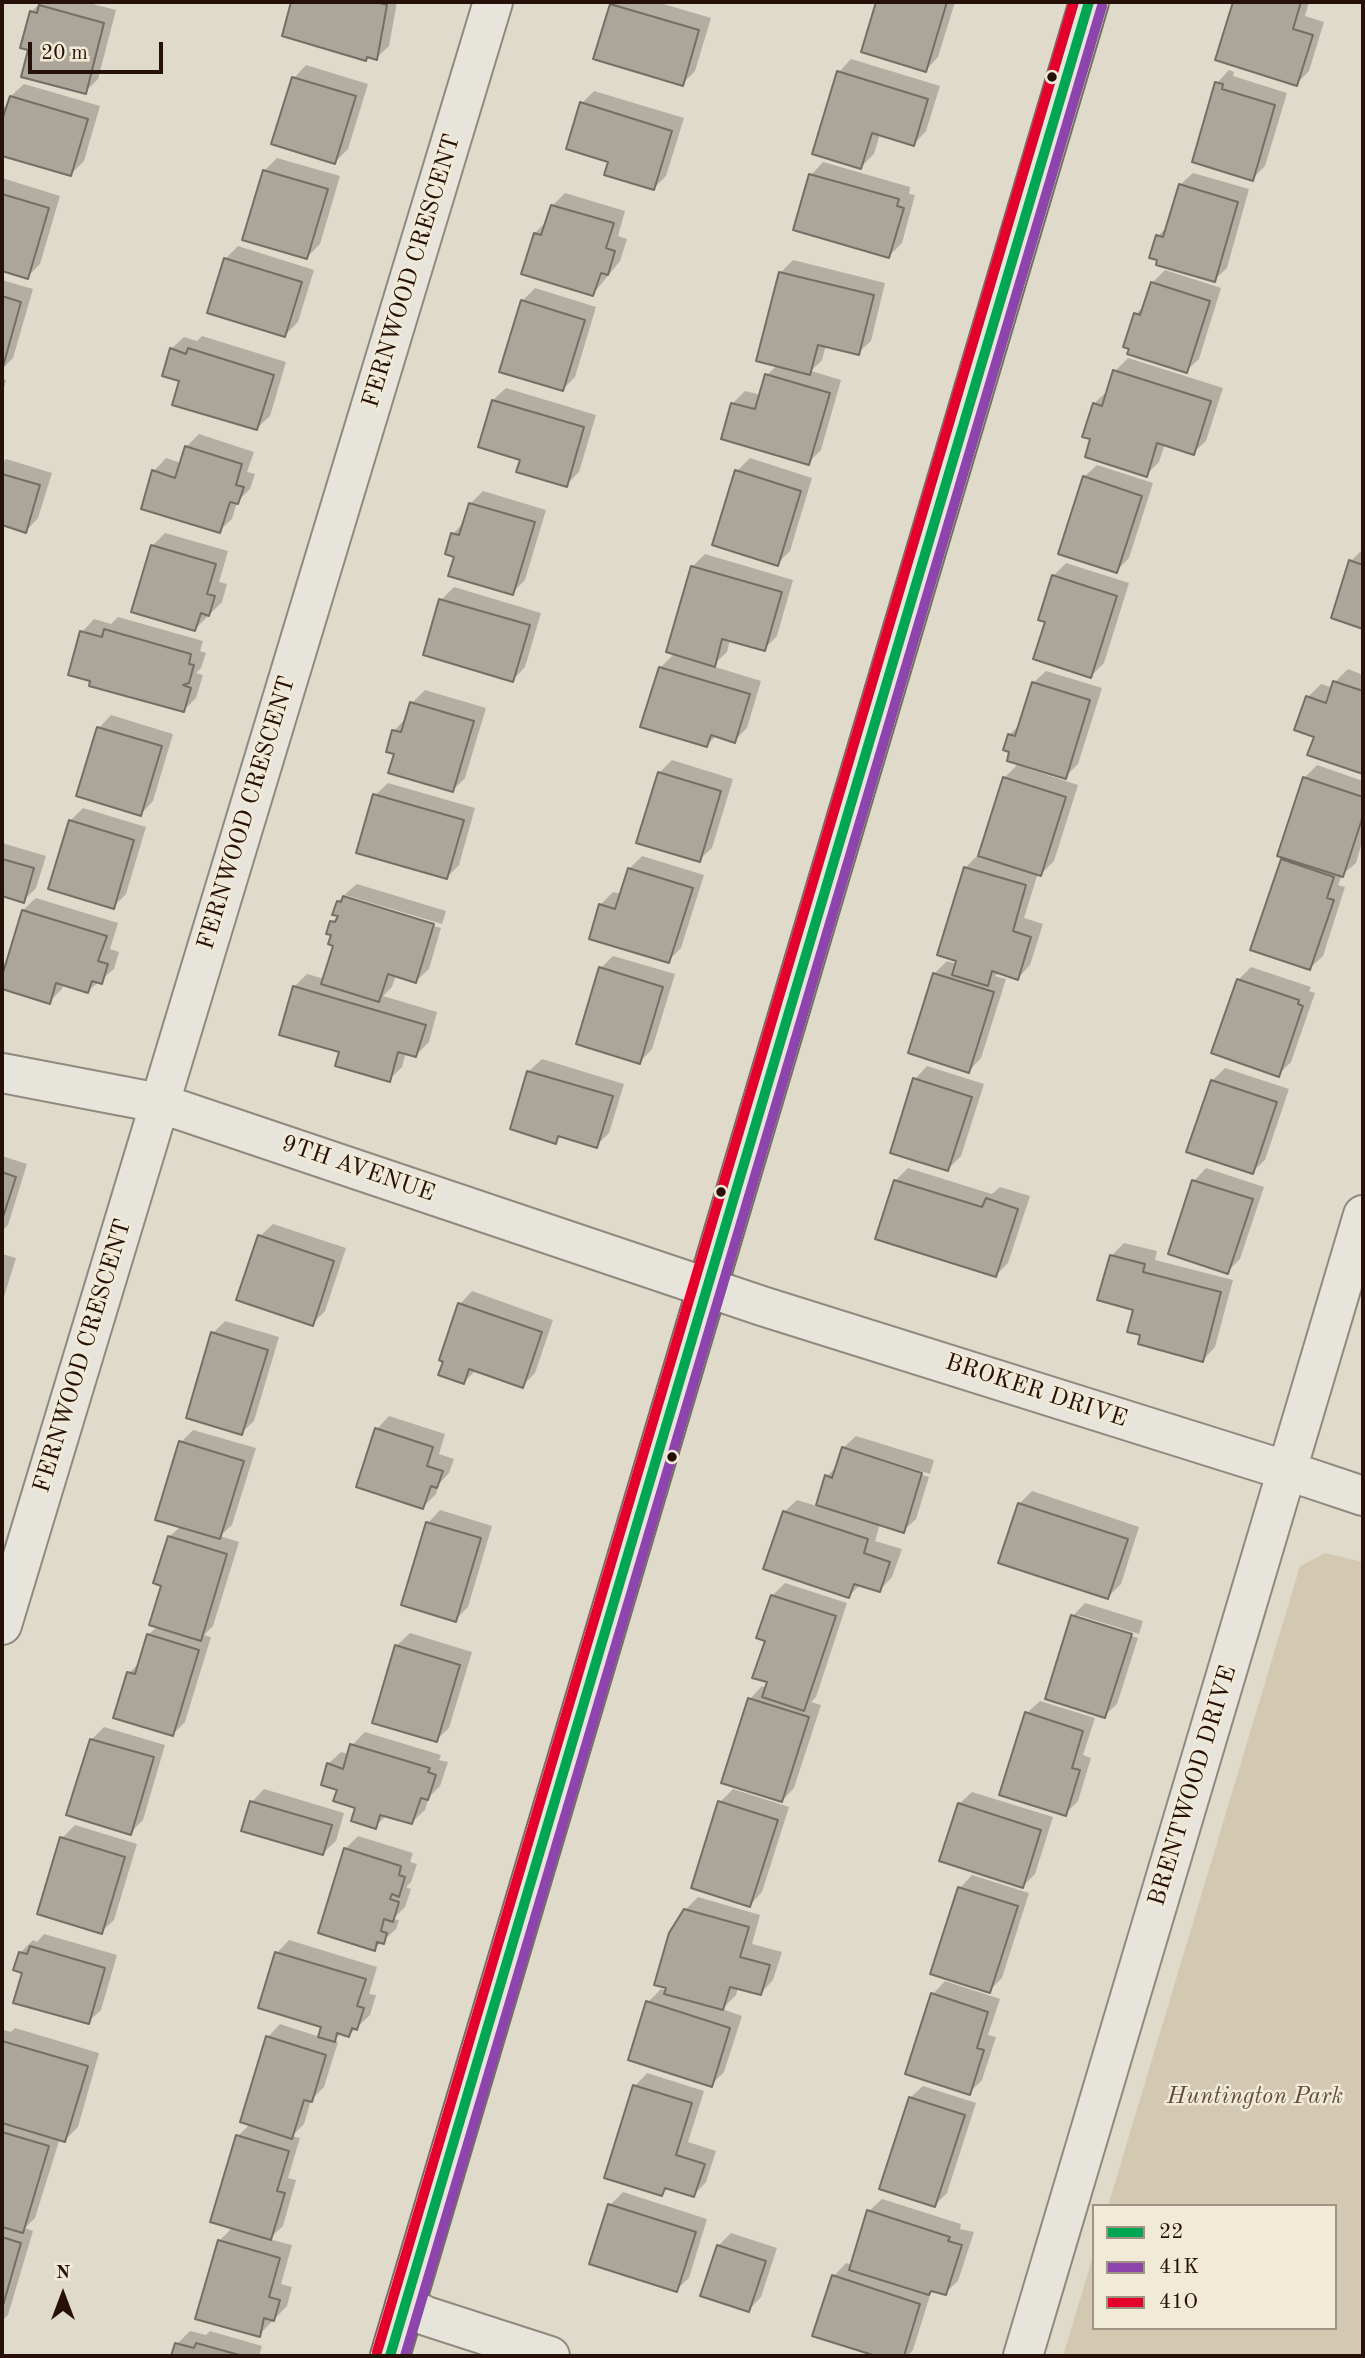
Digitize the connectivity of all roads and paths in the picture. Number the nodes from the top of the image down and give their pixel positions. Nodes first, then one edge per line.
1 (494, 2) edge
2 (1089, 2) edge
3 (2, 1073) edge
4 (159, 1103) junction
5 (1363, 1215) edge
6 (708, 1287) junction
7 (1288, 1471) junction
8 (1363, 1496) edge
9 (2, 1625) edge
10 (405, 2305) junction
11 (390, 2356) edge
12 (550, 2356) edge
13 (1023, 2356) edge

1 - 4 street, FERNWOOD CRESCENT
2 - 6 street
3 - 4 street, 9TH AVENUE
4 - 6 street, 9TH AVENUE
4 - 9 street, FERNWOOD CRESCENT
5 - 7 street, BRENTWOOD DRIVE
6 - 7 street, BROKER DRIVE
6 - 10 street
7 - 8 street, BROKER DRIVE
7 - 13 street, BRENTWOOD DRIVE
10 - 11 street
10 - 12 street

